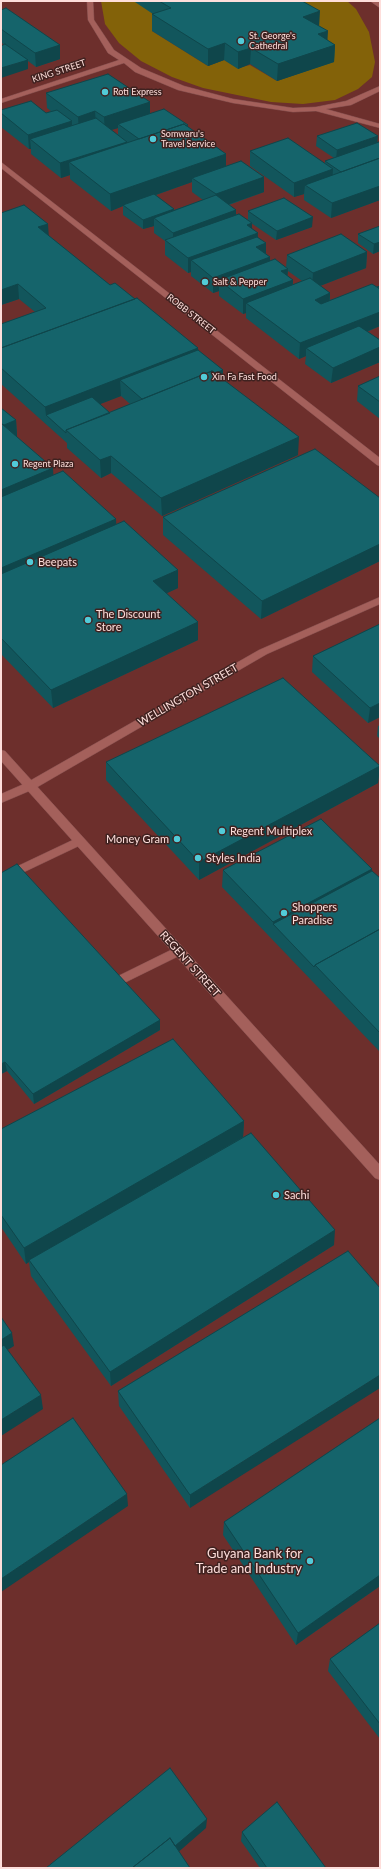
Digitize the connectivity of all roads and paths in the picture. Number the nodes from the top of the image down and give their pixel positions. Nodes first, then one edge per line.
1 (90, 1) edge
2 (374, 1) edge
3 (380, 6) edge
4 (123, 61) junction
5 (380, 88) edge
6 (1, 101) edge
7 (316, 109) junction
8 (380, 126) edge
9 (1, 164) edge
10 (380, 463) edge
11 (380, 600) edge
12 (1, 754) edge
13 (30, 786) junction
14 (1, 799) edge
15 (79, 841) junction
16 (1, 879) edge
17 (179, 951) junction
18 (116, 982) edge
19 (380, 1174) edge

1 - 4 street
2 - 3 street
4 - 6 street, KING STREET
4 - 7 street
5 - 7 street
7 - 8 street
9 - 10 street, ROBB STREET
11 - 13 street, WELLINGTON STREET
12 - 13 street, REGENT STREET
13 - 14 street, WELLINGTON STREET
13 - 15 street, REGENT STREET
15 - 16 street
15 - 17 street, REGENT STREET
17 - 18 street
17 - 19 street, REGENT STREET

